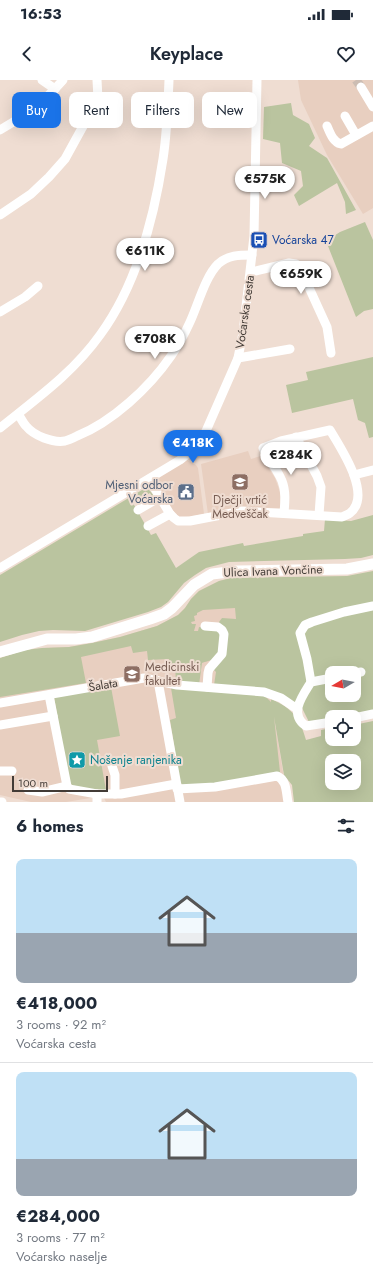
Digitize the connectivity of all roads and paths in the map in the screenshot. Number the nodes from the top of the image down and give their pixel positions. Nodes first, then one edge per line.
1 (42, 80) edge
2 (63, 80) edge
3 (97, 80) edge
4 (169, 80) edge
5 (257, 80) edge
6 (361, 87) tunnel mouth
7 (55, 89) junction
8 (373, 107) edge
9 (345, 116) dead end
10 (327, 126) dead end
11 (373, 126) edge
12 (0, 130) edge
13 (356, 135) junction
14 (0, 215) edge
15 (252, 255) junction
16 (251, 272) junction
17 (38, 286) dead end
18 (0, 312) edge
19 (290, 350) dead end
20 (331, 352) dead end
21 (238, 358) junction
22 (18, 414) junction
23 (0, 428) edge
24 (296, 437) junction
25 (373, 470) edge
26 (354, 475) junction
27 (149, 479) junction
28 (160, 497) junction
29 (138, 510) dead end
30 (284, 513) junction
31 (170, 514) junction
32 (319, 515) junction
33 (148, 526) dead end
34 (373, 564) edge
35 (0, 568) edge
36 (373, 606) edge
37 (205, 626) dead end
38 (0, 652) edge
39 (325, 679) edge
40 (158, 681) junction
41 (311, 682) junction
42 (207, 687) junction
43 (49, 695) junction
44 (0, 702) edge
45 (297, 709) junction
46 (373, 714) edge
47 (53, 716) junction
48 (361, 717) edge
49 (325, 723) edge
50 (0, 724) edge
51 (112, 766) dead end
52 (0, 771) edge
53 (12, 771) dead end
54 (67, 786) junction
55 (176, 787) junction
56 (28, 790) dead end
57 (115, 794) junction
58 (97, 798) edge
59 (180, 802) edge
60 (288, 802) edge

1 - 7 street
2 - 7 street
3 - 14 street
4 - 22 street
5 - 15 street, Voćarska cesta
6 - 8 street
7 - 12 street
9 - 13 street
10 - 13 street
11 - 13 street
15 - 16 street, Voćarska cesta
15 - 22 street
16 - 20 street
16 - 21 street, Voćarska cesta
17 - 18 street
19 - 21 street
21 - 27 street, Voćarska cesta
22 - 23 street
24 - 26 street
24 - 30 street
24 - 32 street
25 - 26 street
26 - 32 street
27 - 28 street
27 - 35 street, Voćarska cesta
28 - 29 street
28 - 31 street
30 - 31 street
30 - 32 street
31 - 33 street
34 - 38 main road, Ulica Ivana Vončine
36 - 41 street
37 - 42 street
39 - 41 street
40 - 42 street, Šalata
40 - 43 street, Šalata
40 - 55 street
41 - 45 street
42 - 45 street, Šalata
43 - 44 street, Šalata
43 - 47 street
45 - 49 street
46 - 48 street
47 - 50 street
47 - 54 street
51 - 57 street
52 - 53 street
54 - 56 street
54 - 58 street
55 - 57 street
55 - 59 street
55 - 60 street
57 - 58 street

